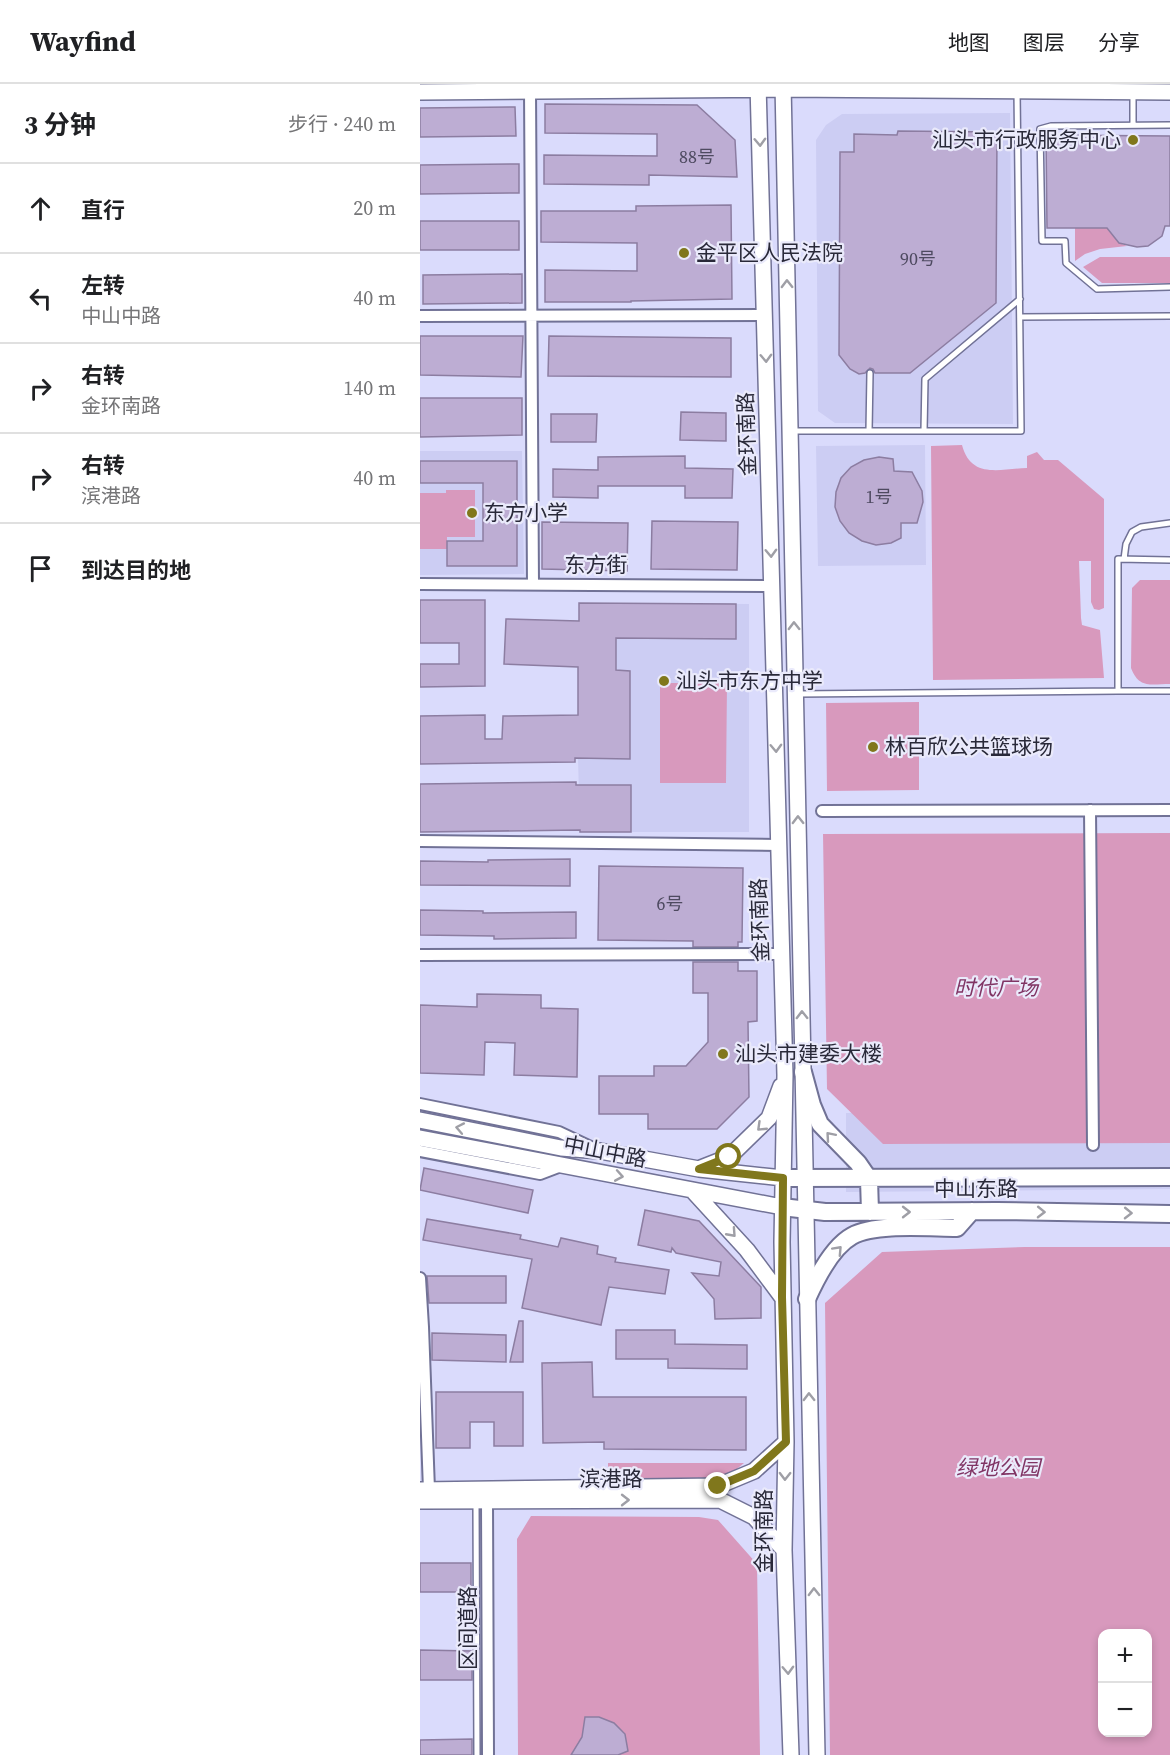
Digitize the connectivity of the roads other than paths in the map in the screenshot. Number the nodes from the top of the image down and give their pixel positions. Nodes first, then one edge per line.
1 (758, 87) edge
2 (783, 87) edge
3 (1017, 88) edge
4 (530, 90) junction
5 (420, 92) edge
6 (1133, 92) junction
7 (1170, 92) edge
8 (1134, 125) junction
9 (1170, 125) edge
10 (1170, 287) edge
11 (1020, 299) junction
12 (765, 315) junction
13 (420, 316) edge
14 (530, 316) junction
15 (1170, 316) edge
16 (1020, 317) junction
17 (870, 373) dead end
18 (790, 431) junction
19 (869, 431) junction
20 (924, 431) junction
21 (1170, 523) edge
22 (1124, 560) junction
23 (1170, 560) edge
24 (533, 584) junction
25 (420, 585) edge
26 (772, 586) junction
27 (1118, 691) junction
28 (1170, 691) edge
29 (795, 694) junction
30 (1090, 810) junction
31 (1170, 810) edge
32 (822, 811) dead end
33 (420, 841) edge
34 (779, 845) junction
35 (782, 954) junction
36 (420, 955) edge
37 (803, 1072) junction
38 (785, 1075) junction
39 (420, 1104) edge
40 (420, 1120) edge
41 (511, 1123) junction
42 (498, 1136) junction
43 (420, 1138) edge
44 (1093, 1145) dead end
45 (420, 1151) edge
46 (600, 1151) junction
47 (509, 1155) junction
48 (496, 1166) junction
49 (561, 1166) junction
50 (699, 1169) junction
51 (1170, 1177) edge
52 (783, 1178) junction
53 (805, 1179) junction
54 (869, 1179) junction
55 (692, 1190) junction
56 (782, 1207) junction
57 (805, 1210) junction
58 (972, 1211) junction
59 (870, 1212) junction
60 (1170, 1214) edge
61 (420, 1278) edge
62 (782, 1297) junction
63 (807, 1299) junction
64 (421, 1327) edge
65 (786, 1442) junction
66 (423, 1494) edge
67 (482, 1501) junction
68 (784, 1550) junction
69 (477, 1755) edge
70 (488, 1755) edge
71 (791, 1755) edge
72 (817, 1755) edge

1 - 2 main road
1 - 4 main road
1 -> 12 main road, 金环南路
2 - 3 main road
18 -> 2 main road, 金环南路
3 - 6 main road
3 - 11 lane
4 - 5 main road
4 - 14 street
6 - 7 main road
6 - 8 lane
8 - 9 lane
8 - 10 lane
11 - 16 lane
11 - 20 lane
12 - 14 street
12 -> 26 main road, 金环南路
13 - 14 street
14 - 24 street
15 - 16 lane
16 - 20 lane
17 - 19 lane
18 - 19 lane
29 -> 18 main road, 金环南路
19 - 20 lane
21 - 22 lane
22 - 23 lane
22 - 27 lane
24 - 25 street, 东方街
24 - 26 street, 东方街
26 -> 34 main road, 金环南路
27 - 28 lane
27 - 29 lane
37 -> 29 main road, 金环南路
30 - 31 street
30 - 32 street
30 - 44 street
33 - 34 street
34 - 35 main road, 金环南路
35 - 36 street
35 - 38 main road, 金环南路
37 - 53 main road, 金环南路
54 -> 37 main road
38 -> 50 main road
38 - 52 main road, 金环南路
39 - 41 street
42 -> 40 main road, 中山中路
41 - 42 street
41 - 46 street
42 - 46 main road, 中山中路
43 - 47 main road, 中山中路
45 - 48 street
46 - 50 main road, 中山中路
47 - 48 street
47 - 49 main road, 中山中路
48 - 49 street
49 -> 55 main road, 中山中路
50 - 52 main road, 中山中路
51 - 54 main road, 中山东路
52 - 53 main road, 中山东路
52 - 56 main road, 金环南路
53 - 54 main road, 中山东路
53 - 57 main road, 金环南路
54 - 59 main road
55 - 56 main road, 中山中路
55 -> 62 main road
56 - 57 main road, 中山东路
56 - 62 main road, 金环南路
57 - 59 main road, 中山东路
57 - 63 main road, 金环南路
59 -> 58 main road, 中山东路
58 -> 60 main road, 中山东路
63 -> 58 main road
61 - 64 street
62 - 65 main road, 金环南路
72 -> 63 main road, 金环南路
64 - 66 street
65 - 66 main road, 滨港路
65 -> 68 main road, 金环南路
66 - 67 main road, 滨港路
67 -> 68 main road, 滨港路
67 - 69 lane
67 - 70 street, 区间道路
68 -> 71 main road, 金环南路

